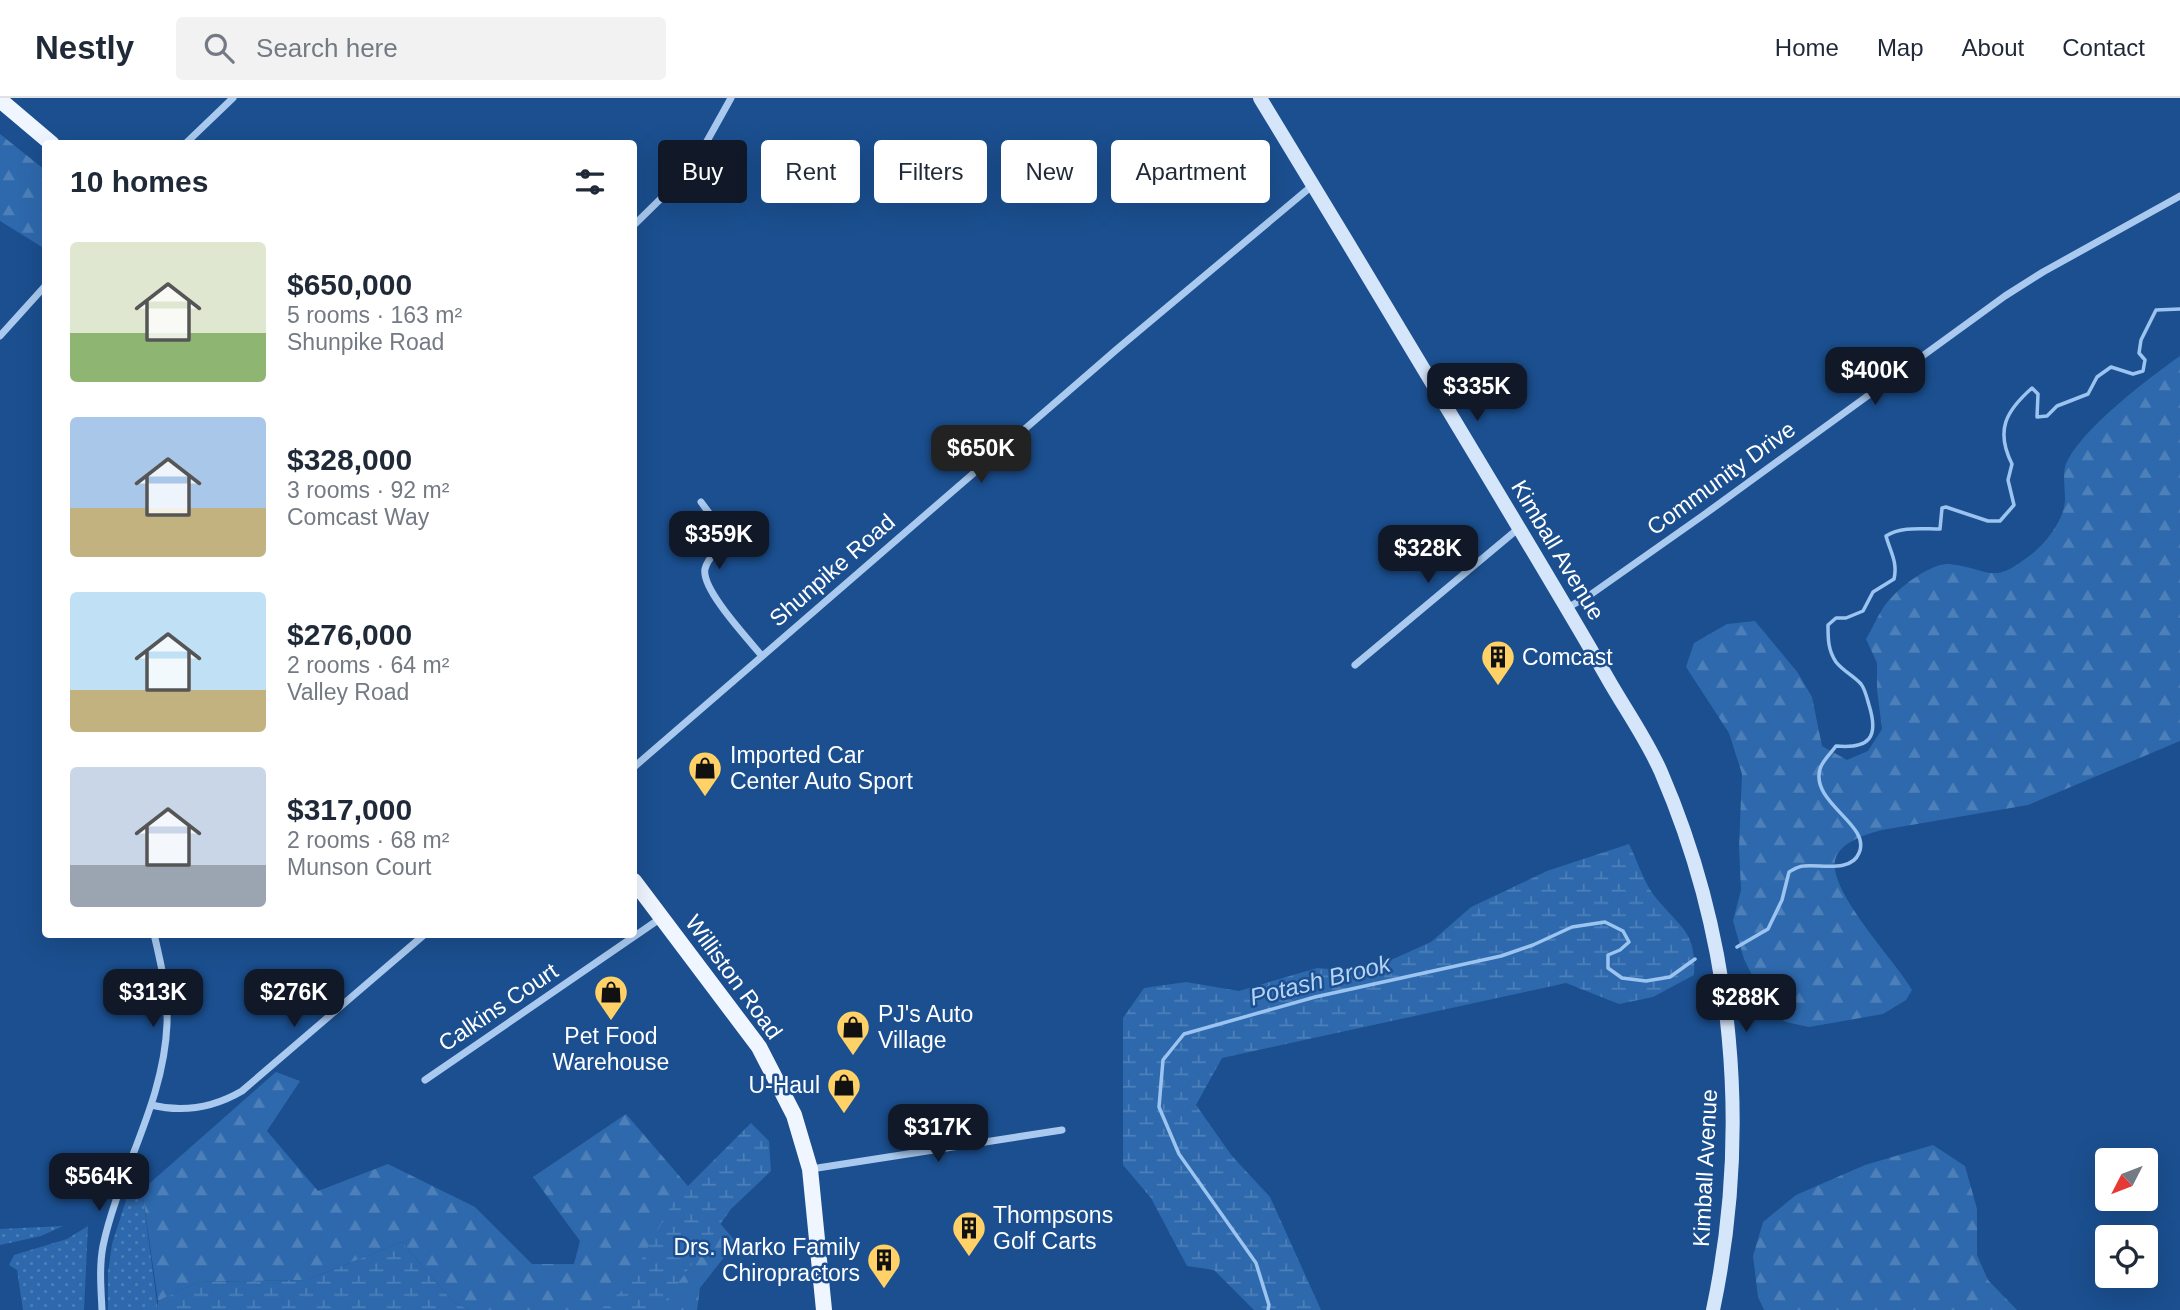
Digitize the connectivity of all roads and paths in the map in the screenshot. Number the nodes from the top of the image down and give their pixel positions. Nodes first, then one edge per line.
1 (233, 98) edge
2 (732, 98) edge
3 (1260, 98) edge
4 (0, 100) edge
5 (47, 140) edge
6 (188, 140) edge
7 (1313, 185) junction
8 (2180, 196) edge
9 (637, 222) edge
10 (42, 289) edge
11 (0, 336) edge
12 (701, 502) dead end
13 (1519, 528) junction
14 (1567, 608) junction
15 (762, 656) junction
16 (1355, 665) dead end
17 (637, 764) edge
18 (637, 885) edge
19 (662, 918) junction
20 (637, 935) edge
21 (155, 938) edge
22 (420, 938) edge
23 (633, 938) edge
24 (425, 1080) dead end
25 (151, 1105) junction
26 (1062, 1130) dead end
27 (810, 1169) junction
28 (102, 1310) edge
29 (824, 1310) edge
30 (1713, 1310) edge

1 - 6 street
2 - 9 street
3 - 7 main road, Kimball Avenue
4 - 5 main road
7 - 13 main road, Kimball Avenue
7 - 15 street, Shunpike Road
8 - 14 street, Community Drive
10 - 11 street
12 - 15 street
13 - 14 main road, Kimball Avenue
13 - 16 street
14 - 30 main road, Kimball Avenue
15 - 17 street, Shunpike Road
18 - 19 main road, Williston Road
19 - 20 street, Calkins Court
19 - 27 main road, Williston Road
21 - 25 street
22 - 25 street
23 - 24 street, Calkins Court
25 - 28 street
26 - 27 street
27 - 29 main road, Williston Road

